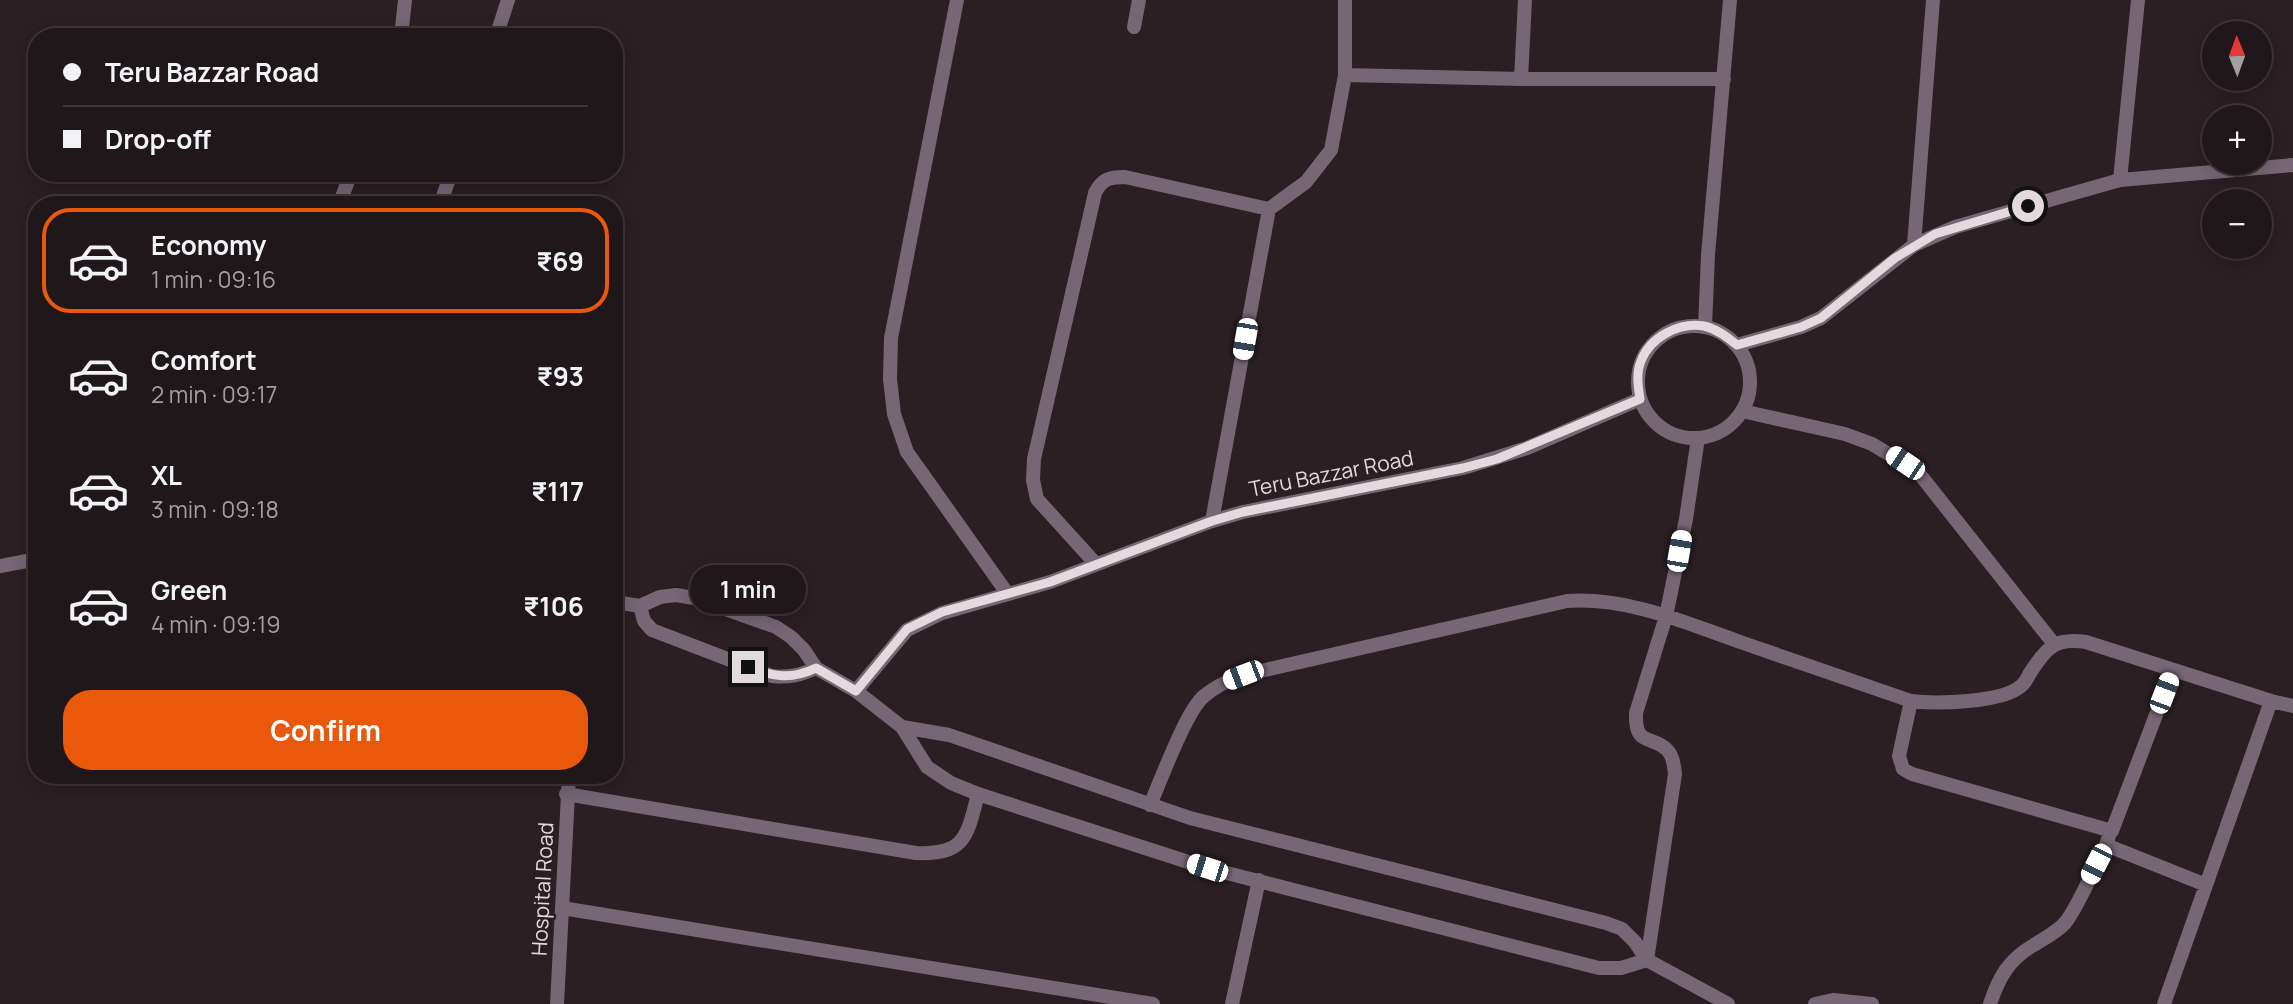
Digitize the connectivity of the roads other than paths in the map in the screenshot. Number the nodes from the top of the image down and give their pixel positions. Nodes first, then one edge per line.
1 (405, 0) edge
2 (508, 0) edge
3 (957, 0) edge
4 (1139, 0) edge
5 (1345, 0) edge
6 (1525, 0) edge
7 (1730, 0) edge
8 (1933, 0) edge
9 (2137, 0) edge
10 (1134, 27) dead end
11 (402, 28) edge
12 (499, 28) edge
13 (1345, 75) junction
14 (1521, 79) junction
15 (1724, 79) junction
16 (2293, 165) edge
17 (2120, 180) junction
18 (1269, 209) junction
19 (1914, 245) junction
20 (1705, 327) junction
21 (1737, 345) junction
22 (1640, 399) junction
23 (1742, 411) junction
24 (1698, 438) junction
25 (1212, 521) junction
26 (28, 561) edge
27 (1096, 564) junction
28 (0, 566) edge
29 (1007, 593) junction
30 (623, 603) edge
31 (639, 606) junction
32 (1666, 616) junction
33 (2054, 644) junction
34 (816, 668) junction
35 (2173, 670) junction
36 (856, 691) junction
37 (1911, 701) junction
38 (2271, 701) junction
39 (2293, 706) edge
40 (902, 727) junction
41 (568, 784) edge
42 (566, 794) junction
43 (978, 794) junction
44 (1150, 805) junction
45 (2112, 831) junction
46 (2106, 845) junction
47 (1259, 880) junction
48 (2206, 885) junction
49 (562, 908) junction
50 (1647, 960) junction
51 (557, 1004) edge
52 (1153, 1004) edge
53 (1232, 1004) edge
54 (1727, 1004) edge
55 (1815, 1004) edge
56 (1872, 1004) edge
57 (1990, 1004) edge
58 (2164, 1004) edge

1 - 11 street
2 - 12 street
3 - 29 street
4 - 10 street
5 - 13 street
6 - 14 street
7 - 15 street
8 - 19 street
9 - 17 street
13 - 14 street
13 - 18 street
14 - 15 street
15 - 20 street
16 - 17 street
17 - 19 street
18 - 25 street
18 - 27 street
19 - 21 street
20 - 21 street
20 - 22 street
21 - 23 street
22 - 24 street
22 - 25 street, Teru Bazzar Road
23 - 24 street
23 - 33 street
24 - 32 street
25 - 27 street, Teru Bazzar Road
26 - 28 street
27 - 29 street, Teru Bazzar Road
29 - 36 street, Teru Bazzar Road
30 - 31 street
31 - 34 street
31 - 34 street
32 - 37 street
32 - 44 street
32 - 50 street
33 - 35 street
33 - 37 street
34 - 36 street
35 - 38 street
35 - 45 street
36 - 40 street
37 - 45 street
38 - 39 street
38 - 48 street
40 - 43 street
40 - 44 street
41 - 42 street, Hospital Road
42 - 43 street
42 - 49 street, Hospital Road
43 - 47 street
44 - 50 street
45 - 46 street
46 - 48 street
46 - 57 street
47 - 50 street
47 - 53 street
48 - 58 street
49 - 51 street, Hospital Road
49 - 52 street
50 - 54 street
55 - 56 street

